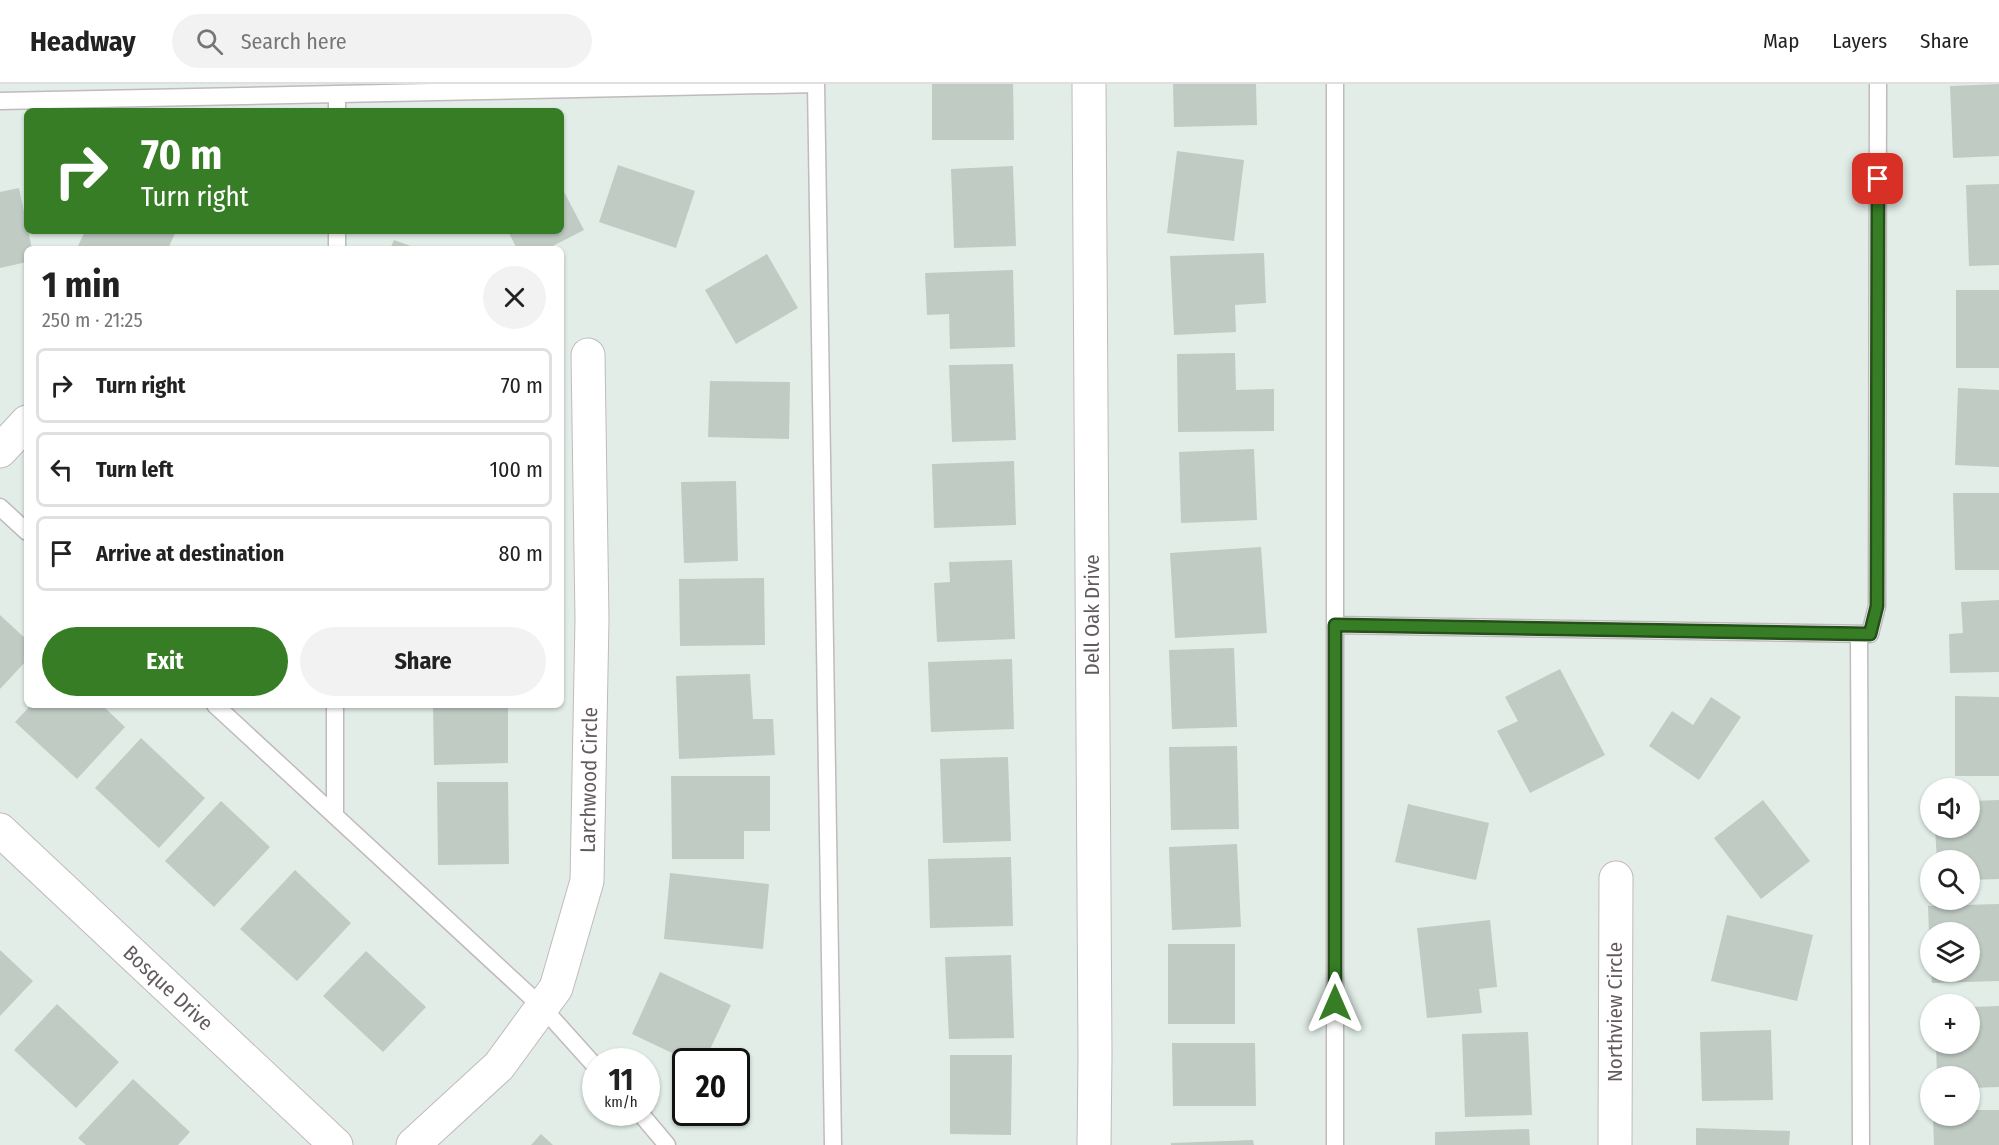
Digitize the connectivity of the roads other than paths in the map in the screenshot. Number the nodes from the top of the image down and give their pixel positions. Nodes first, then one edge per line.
1 (816, 84) edge
2 (1089, 84) edge
3 (1335, 84) edge
4 (1878, 84) edge
5 (0, 101) edge
6 (337, 103) edge
7 (588, 355) dead end
8 (24, 425) edge
9 (0, 451) edge
10 (0, 507) edge
11 (24, 529) edge
12 (1335, 625) junction
13 (1859, 634) junction
14 (218, 708) edge
15 (335, 708) edge
16 (335, 816) junction
17 (0, 830) edge
18 (1616, 878) dead end
19 (542, 1007) junction
20 (582, 1051) edge
21 (651, 1126) edge
22 (336, 1145) edge
23 (413, 1145) edge
24 (667, 1145) edge
25 (832, 1145) edge
26 (1094, 1145) edge
27 (1335, 1145) edge
28 (1615, 1145) edge
29 (1861, 1145) edge

1 - 6 lane
1 - 25 lane
2 - 26 street, Dell Oak Drive
3 - 12 lane
4 - 13 lane
5 - 6 lane
7 - 19 street, Larchwood Circle
8 - 9 street
10 - 11 lane
12 - 13 lane
12 - 27 lane
13 - 29 lane
14 - 16 lane
15 - 16 lane
16 - 19 lane
17 - 22 street, Bosque Drive
18 - 28 street, Northview Circle
19 - 20 lane
19 - 23 street, Larchwood Circle
21 - 24 lane

